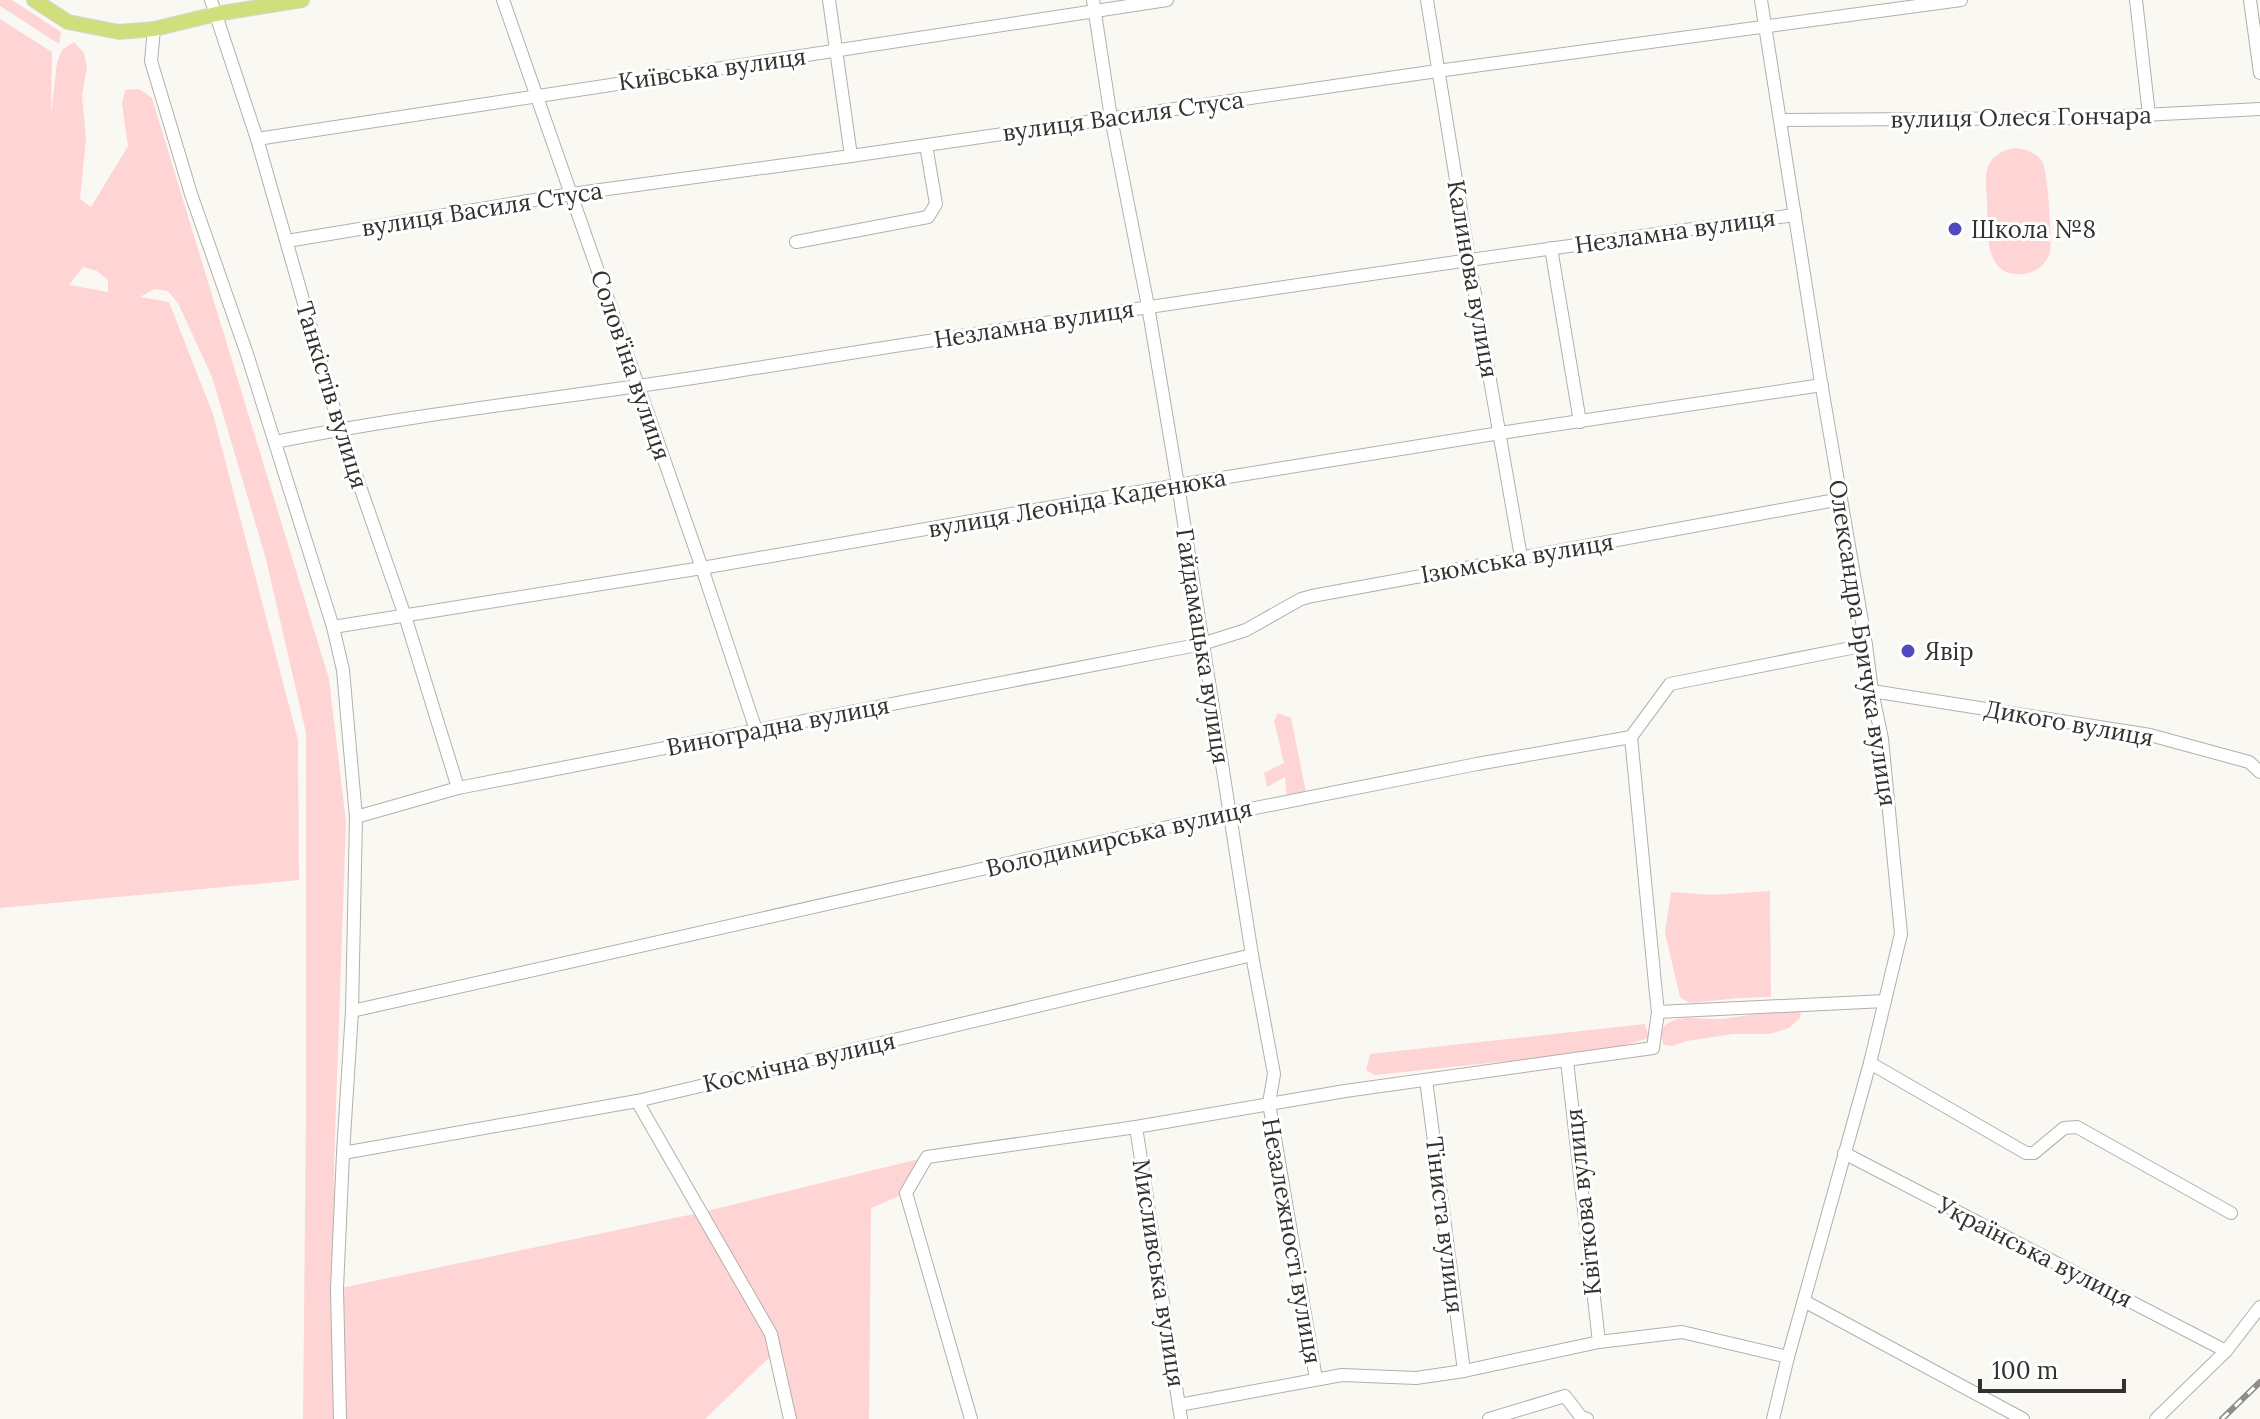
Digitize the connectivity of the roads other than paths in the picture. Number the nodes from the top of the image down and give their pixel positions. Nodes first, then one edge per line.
1 (34, 0) edge
2 (302, 0) edge
3 (503, 0) edge
4 (829, 0) edge
5 (1167, 0) edge
6 (1427, 0) edge
7 (1761, 0) edge
8 (1961, 0) edge
9 (2136, 0) edge
10 (2250, 0) edge
11 (1094, 6) edge
12 (214, 7) edge
13 (1765, 27) junction
14 (154, 29) junction
15 (836, 51) junction
16 (1437, 71) junction
17 (2260, 73) edge
18 (535, 95) junction
19 (2260, 109) edge
20 (2149, 115) junction
21 (1111, 118) junction
22 (1781, 120) junction
23 (257, 139) junction
24 (926, 145) junction
25 (851, 156) junction
26 (571, 194) junction
27 (1795, 215) junction
28 (287, 241) junction
29 (796, 242) dead end
30 (1551, 248) junction
31 (1469, 260) junction
32 (1148, 306) junction
33 (1822, 385) junction
34 (638, 387) junction
35 (1580, 422) junction
36 (340, 429) junction
37 (1500, 433) junction
38 (275, 442) junction
39 (1178, 485) junction
40 (1841, 499) junction
41 (1521, 557) junction
42 (702, 568) junction
43 (405, 616) junction
44 (333, 627) junction
45 (1202, 644) junction
46 (1866, 645) junction
47 (1872, 691) junction
48 (756, 730) junction
49 (1631, 737) junction
50 (2260, 772) edge
51 (458, 788) junction
52 (1230, 813) junction
53 (356, 817) junction
54 (1252, 955) junction
55 (1885, 1001) junction
56 (352, 1011) junction
57 (1658, 1012) junction
58 (1567, 1061) junction
59 (1870, 1063) junction
60 (1426, 1080) junction
61 (637, 1101) junction
62 (1269, 1103) junction
63 (1136, 1127) junction
64 (343, 1153) junction
65 (1844, 1153) junction
66 (2231, 1213) dead end
67 (1804, 1301) junction
68 (2260, 1307) edge
69 (1599, 1342) junction
70 (2226, 1351) junction
71 (1788, 1357) junction
72 (1464, 1371) junction
73 (1316, 1379) junction
74 (1179, 1405) junction
75 (1583, 1418) edge
76 (340, 1419) edge
77 (790, 1419) edge
78 (971, 1419) edge
79 (1181, 1419) edge
80 (1489, 1419) edge
81 (1773, 1419) edge
82 (2023, 1419) edge
83 (2156, 1419) edge

1 - 14 main road
2 - 12 main road
3 - 18 street, Солов'їна вулиця
4 - 15 street
5 - 11 street, Київська вулиця
6 - 16 street, Калинова вулиця
7 - 13 street, Олександра Бричука вулиця
8 - 13 street, вулиця Василя Стуса
9 - 20 street
10 - 17 street
11 - 15 street, Київська вулиця
11 - 21 street, Гайдамацька вулиця
12 - 14 main road
12 - 23 street, Танкістів вулиця
13 - 16 street, вулиця Василя Стуса
13 - 22 street, Олександра Бричука вулиця
14 - 38 street
15 - 18 street, Київська вулиця
15 - 25 street
16 - 21 street, вулиця Василя Стуса
16 - 31 street, Калинова вулиця
18 - 23 street, Київська вулиця
18 - 26 street, Солов'їна вулиця
19 - 20 street, вулиця Олеся Гончара
20 - 22 street, вулиця Олеся Гончара
21 - 24 street, вулиця Василя Стуса
21 - 32 street, Гайдамацька вулиця
22 - 27 street, Олександра Бричука вулиця
23 - 28 street, Танкістів вулиця
24 - 25 street, вулиця Василя Стуса
24 - 29 street
25 - 26 street, вулиця Василя Стуса
26 - 28 street, вулиця Василя Стуса
26 - 34 street, Солов'їна вулиця
27 - 30 street, Незламна вулиця
27 - 33 street, Олександра Бричука вулиця
28 - 36 street, Танкістів вулиця
30 - 31 street, Незламна вулиця
30 - 35 street
31 - 32 street, Незламна вулиця
31 - 37 street, Калинова вулиця
32 - 34 street, Незламна вулиця
32 - 39 street, Гайдамацька вулиця
33 - 35 street, вулиця Леоніда Каденюка
33 - 40 street, Олександра Бричука вулиця
34 - 36 street, Незламна вулиця
34 - 42 street, Солов'їна вулиця
35 - 37 street, вулиця Леоніда Каденюка
36 - 38 street, Незламна вулиця
36 - 43 street, Танкістів вулиця
37 - 39 street, вулиця Леоніда Каденюка
37 - 41 street, Калинова вулиця
38 - 44 street
39 - 42 street, вулиця Леоніда Каденюка
39 - 45 street, Гайдамацька вулиця
40 - 41 street, Ізюмська вулиця
40 - 46 street, Олександра Бричука вулиця
41 - 45 street, Ізюмська вулиця
42 - 43 street, вулиця Леоніда Каденюка
42 - 48 street, Солов'їна вулиця
43 - 44 street, вулиця Леоніда Каденюка
43 - 51 street, Танкістів вулиця
44 - 53 street
45 - 48 street, Виноградна вулиця
45 - 52 street, Гайдамацька вулиця
46 - 47 street, Олександра Бричука вулиця
46 - 49 street
47 - 50 street, Дикого вулиця
47 - 55 street, Олександра Бричука вулиця
48 - 51 street, Виноградна вулиця
49 - 52 street, Володимирська вулиця
49 - 57 street
51 - 53 street, Виноградна вулиця
52 - 54 street, Гайдамацька вулиця
52 - 56 street, Володимирська вулиця
53 - 56 street
54 - 61 street, Космічна вулиця
54 - 62 street, Гайдамацька вулиця
55 - 57 street
55 - 59 street, Олександра Бричука вулиця
56 - 64 street
57 - 58 street
58 - 60 street
58 - 69 street, Квіткова вулиця
59 - 65 street, Олександра Бричука вулиця
59 - 66 street
60 - 62 street
60 - 72 street, Тіниста вулиця
61 - 64 street, Космічна вулиця
61 - 77 street
62 - 63 street
62 - 73 street, Незалежності вулиця
63 - 74 street, Мисливська вулиця
63 - 78 street
64 - 76 street
65 - 67 street, Олександра Бричука вулиця
65 - 70 street, Українська вулиця
67 - 71 street, Олександра Бричука вулиця
67 - 82 street
68 - 70 street
69 - 71 street
69 - 72 street
70 - 83 street
71 - 81 street, Олександра Бричука вулиця
72 - 73 street
73 - 74 street
74 - 79 street, Мисливська вулиця
75 - 80 street

